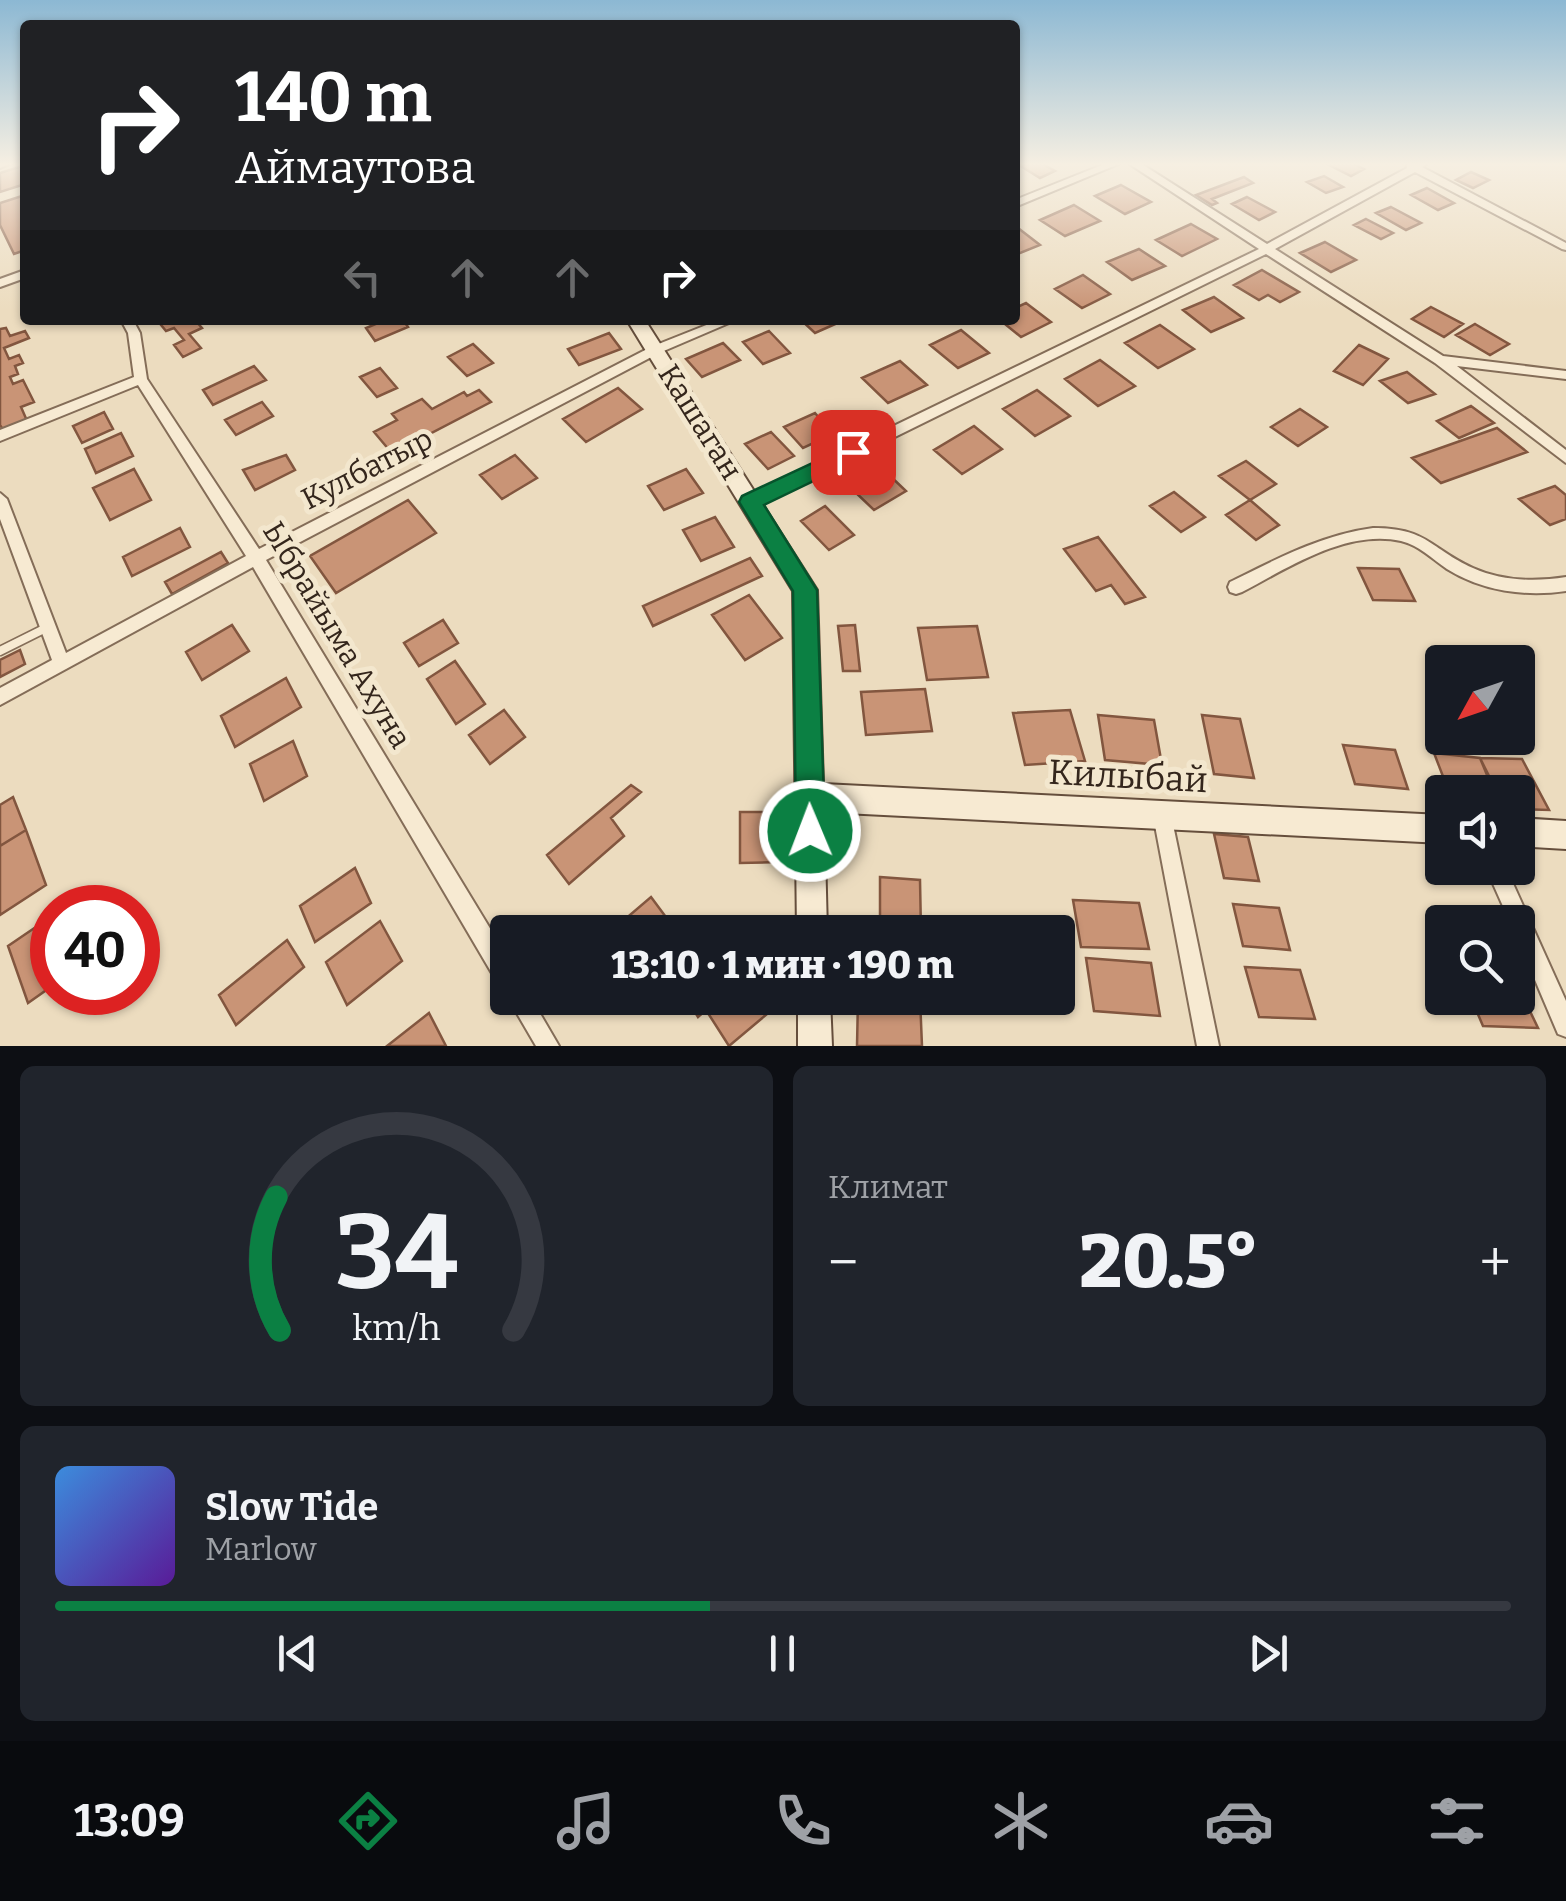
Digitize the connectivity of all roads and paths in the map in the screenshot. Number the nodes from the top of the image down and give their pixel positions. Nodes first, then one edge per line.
1 (1208, 212) edge
2 (1333, 212) edge
3 (1502, 212) edge
4 (1566, 246) edge
5 (1266, 250) junction
6 (130, 325) edge
7 (639, 325) edge
8 (718, 325) edge
9 (655, 350) junction
10 (1440, 360) junction
11 (1566, 375) edge
12 (141, 379) junction
13 (0, 436) edge
14 (1566, 458) edge
15 (0, 499) edge
16 (750, 502) junction
17 (256, 558) junction
18 (1566, 584) edge
19 (1236, 587) dead end
20 (46, 628) junction
21 (0, 651) edge
22 (62, 664) junction
23 (0, 698) edge
24 (810, 798) junction
25 (1162, 815) junction
26 (1425, 828) edge
27 (1535, 833) edge
28 (1566, 835) edge
29 (1504, 885) edge
30 (812, 915) edge
31 (490, 949) edge
32 (529, 1015) edge
33 (814, 1015) edge
34 (1566, 1026) edge
35 (548, 1046) edge
36 (815, 1046) edge
37 (1208, 1046) edge

1 - 5 street
2 - 5 street
3 - 4 street
5 - 10 street
5 - 16 street
6 - 12 street, Ыбрайыма Ахуна
7 - 9 street, Кашаган
8 - 9 street, Кулбатыр
9 - 16 street, Кашаган
9 - 17 street, Кулбатыр
10 - 11 street
10 - 14 street
12 - 13 street
12 - 17 street, Ыбрайыма Ахуна
15 - 20 street
16 - 24 street, Кашаган
17 - 22 street, Кулбатыр
17 - 31 street, Ыбрайыма Ахуна
18 - 19 street
20 - 21 lane
20 - 22 street
22 - 23 street, Кулбатыр
24 - 25 street, Килыбай
24 - 30 street, Кашаган
25 - 26 street, Килыбай
25 - 37 street
27 - 28 street
29 - 34 street
32 - 35 street
33 - 36 street

